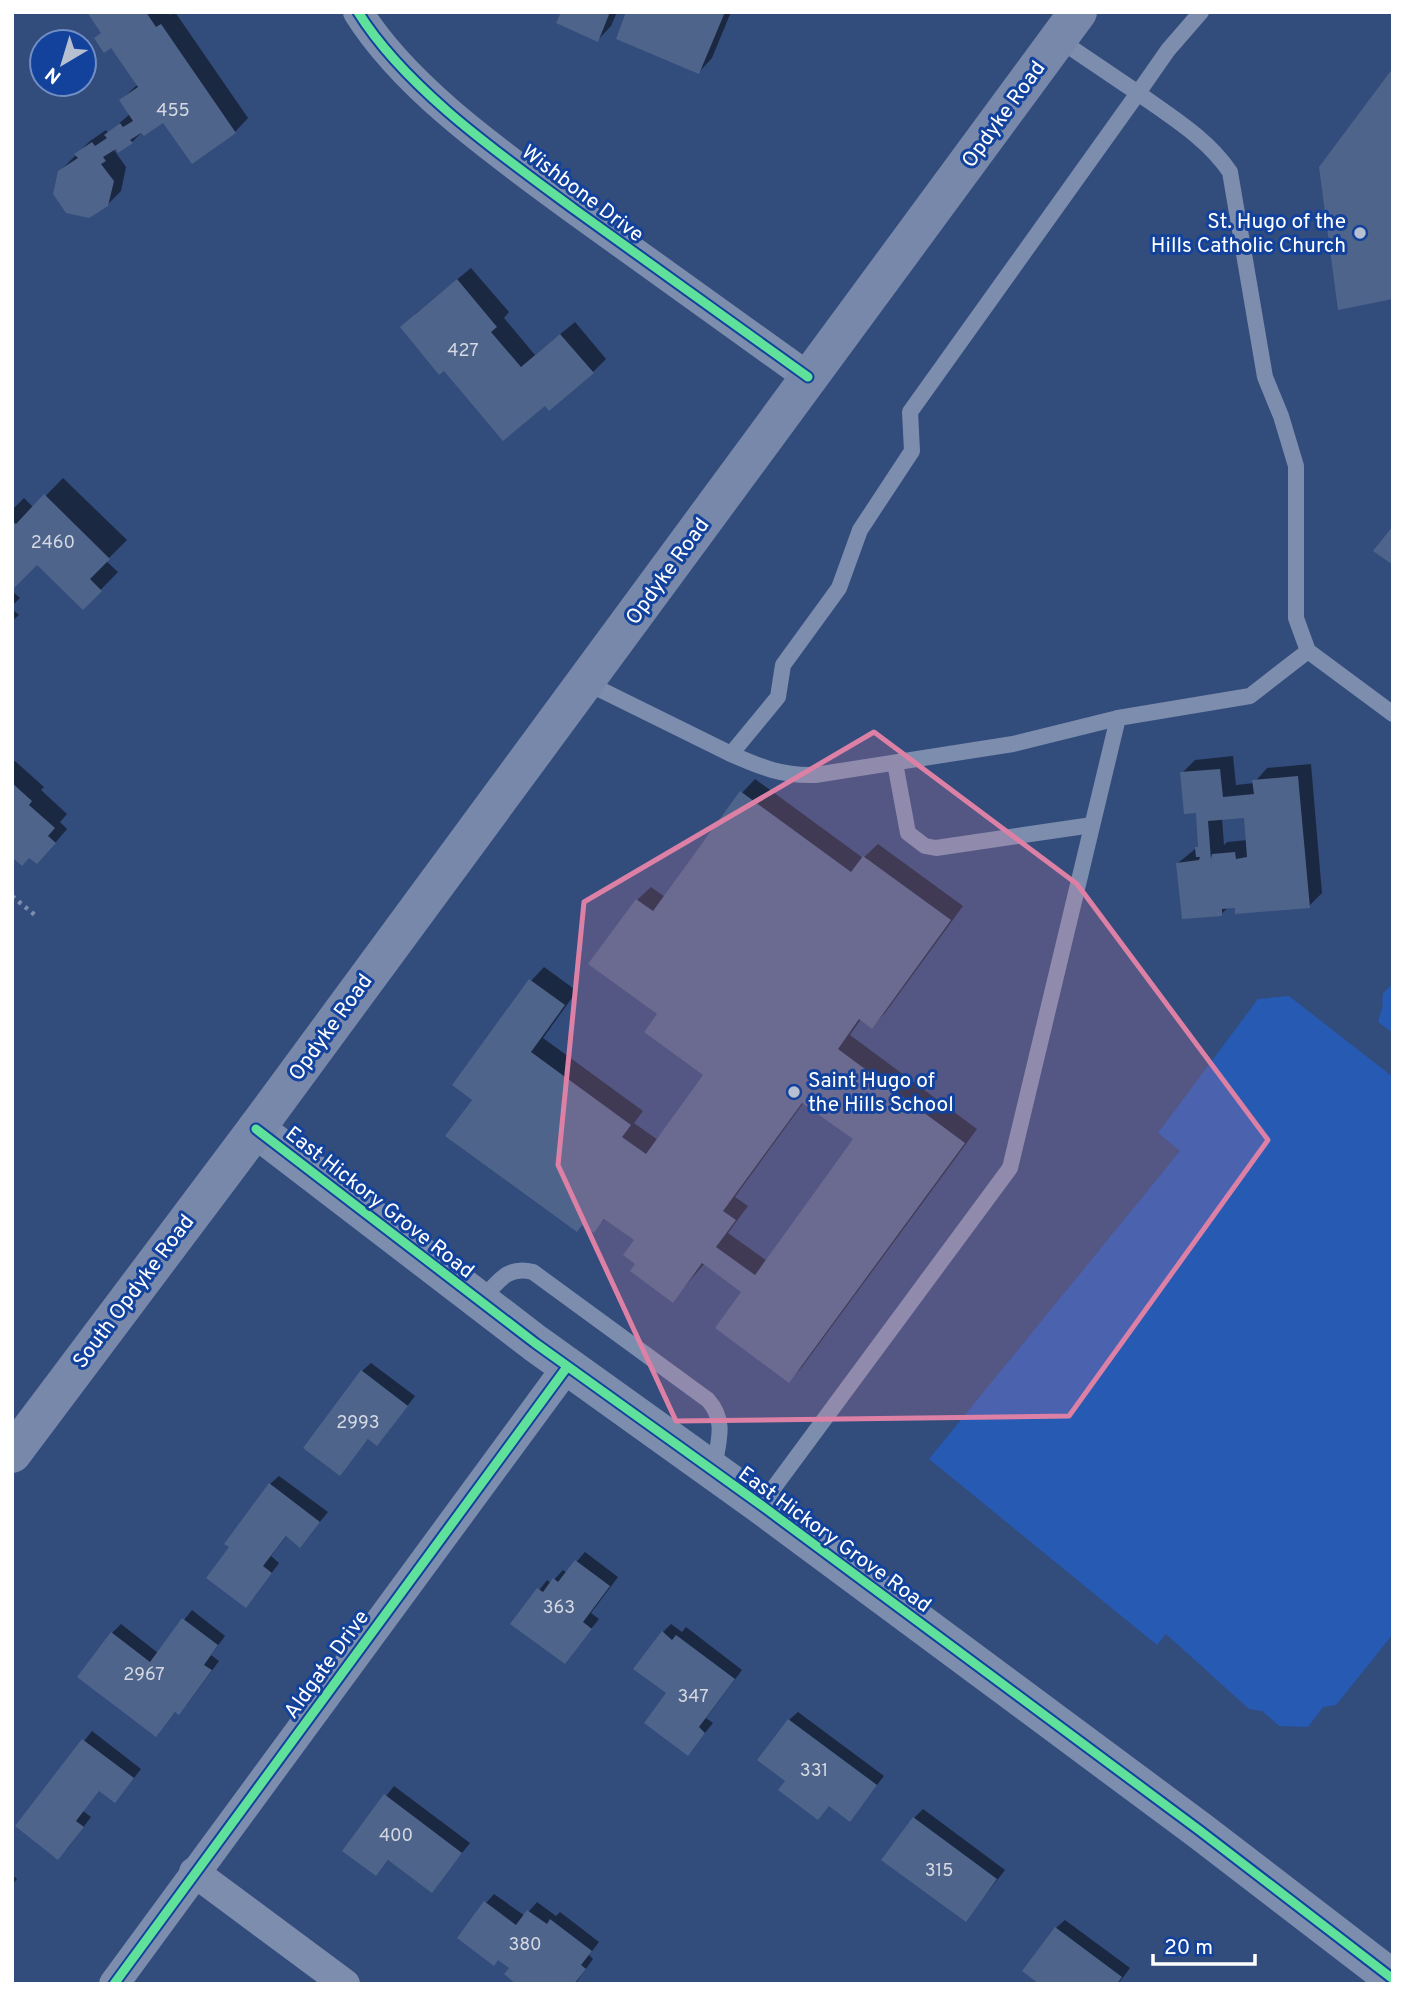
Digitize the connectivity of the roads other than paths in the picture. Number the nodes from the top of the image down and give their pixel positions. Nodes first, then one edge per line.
1 (358, 12) edge
2 (1201, 12) edge
3 (1068, 26) edge
4 (1138, 93) junction
5 (808, 377) junction
6 (1308, 651) junction
7 (585, 682) junction
8 (1393, 714) edge
9 (1118, 718) junction
10 (731, 754) junction
11 (895, 763) junction
12 (1092, 825) junction
13 (256, 1129) junction
14 (480, 1301) junction
15 (567, 1367) junction
16 (12, 1454) edge
17 (713, 1471) junction
18 (761, 1505) junction
19 (194, 1872) junction
20 (1393, 1979) edge
21 (114, 1984) edge
22 (345, 1984) edge

1 - 5 street, Wishbone Drive
2 - 4 lane
3 - 4 lane
3 - 5 main road, Opdyke Road
4 - 6 lane
4 - 10 lane
5 - 7 main road, Opdyke Road
6 - 8 lane
6 - 9 lane
7 - 10 lane
7 - 13 main road, Opdyke Road
9 - 11 lane
9 - 12 lane
10 - 11 lane
11 - 12 lane
12 - 18 lane
13 - 14 street, East Hickory Grove Road
13 - 16 main road, South Opdyke Road
14 - 15 street, East Hickory Grove Road
14 - 17 lane
15 - 17 street, East Hickory Grove Road
15 - 19 street, Aldgate Drive
17 - 18 street, East Hickory Grove Road
18 - 20 street, East Hickory Grove Road
19 - 21 street, Aldgate Drive
19 - 22 street

